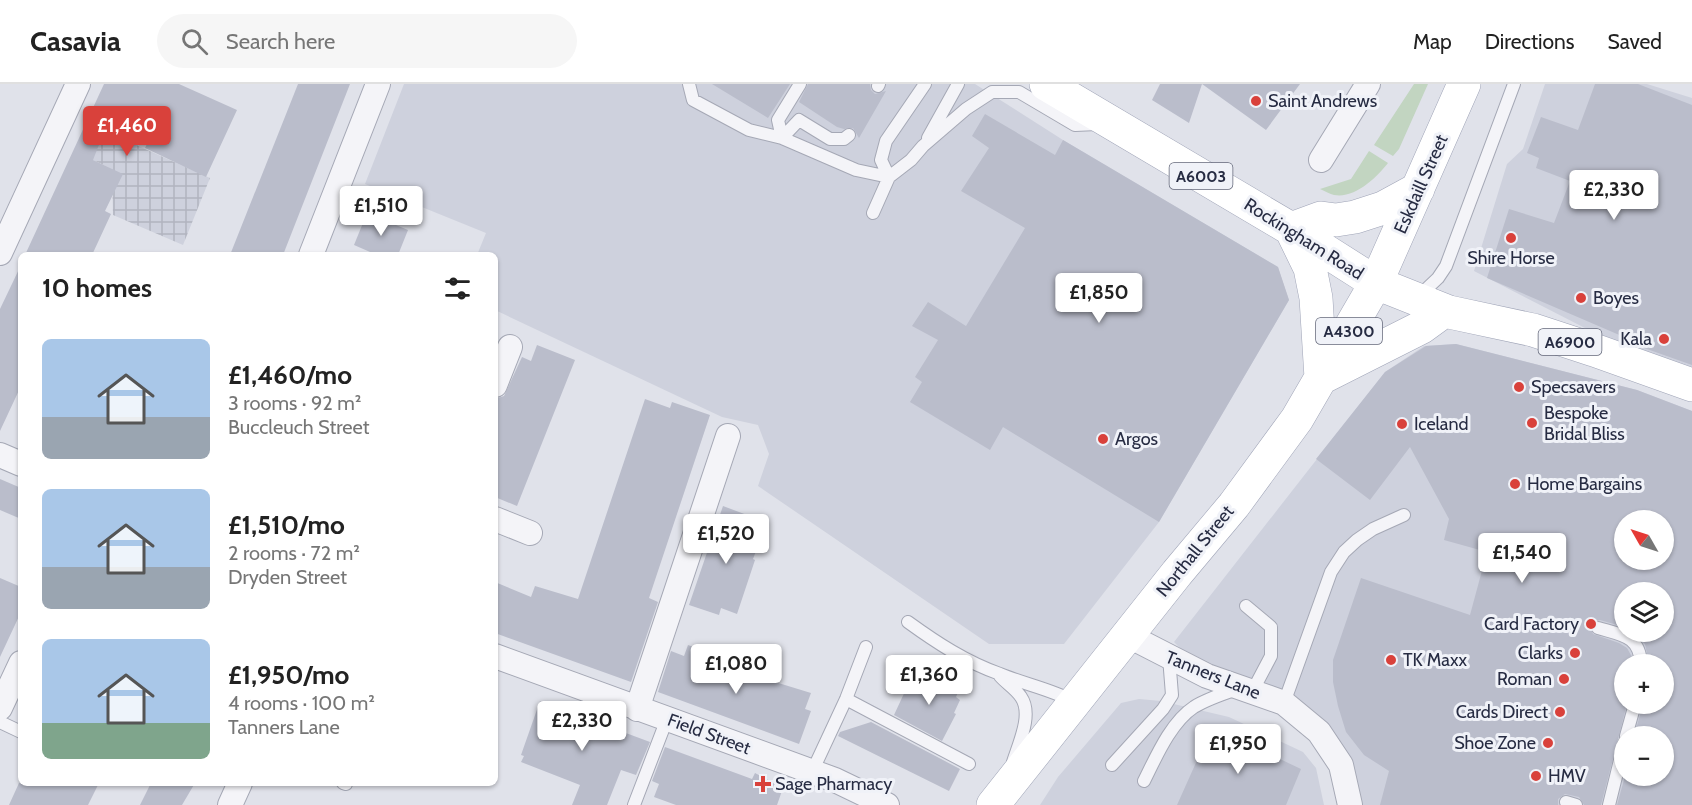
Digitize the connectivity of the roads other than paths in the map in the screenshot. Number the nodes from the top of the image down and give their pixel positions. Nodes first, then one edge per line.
1 (78, 84) edge
2 (378, 84) edge
3 (689, 84) edge
4 (801, 84) edge
5 (917, 84) edge
6 (925, 84) edge
7 (958, 84) edge
8 (1046, 84) edge
9 (1368, 84) edge
10 (1464, 84) edge
11 (1514, 84) edge
12 (915, 98) junction
13 (1112, 123) junction
14 (849, 135) dead end
15 (782, 138) junction
16 (923, 146) junction
17 (1321, 160) dead end
18 (889, 177) junction
19 (1418, 189) junction
20 (873, 213) dead end
21 (1291, 229) junction
22 (312, 252) edge
23 (0, 253) edge
24 (1376, 284) junction
25 (1430, 305) junction
26 (510, 347) dead end
27 (498, 377) edge
28 (1321, 378) junction
29 (1692, 385) edge
30 (728, 436) dead end
31 (0, 455) edge
32 (18, 463) edge
33 (1404, 515) dead end
34 (498, 520) edge
35 (530, 533) dead end
36 (1246, 606) dead end
37 (908, 622) dead end
38 (1598, 628) dead end
39 (1127, 635) junction
40 (866, 647) dead end
41 (1641, 654) edge
42 (498, 657) edge
43 (1169, 657) junction
44 (18, 669) edge
45 (997, 674) junction
46 (1247, 690) junction
47 (846, 699) junction
48 (1074, 702) junction
49 (1284, 704) junction
50 (0, 708) edge
51 (637, 709) junction
52 (667, 719) junction
53 (0, 722) edge
54 (18, 731) edge
55 (969, 764) dead end
56 (1112, 765) dead end
57 (812, 772) junction
58 (1144, 781) dead end
59 (239, 786) edge
60 (1614, 786) edge
61 (1000, 796) edge
62 (230, 805) edge
63 (634, 805) edge
64 (887, 805) edge
65 (1350, 805) edge
66 (1610, 805) edge

1 - 23 street
2 - 22 street
3 - 15 lane
4 - 15 lane
5 - 12 lane
6 - 12 lane
7 - 16 lane
8 - 13 main road, Rockingham Road / A6003
9 - 17 street
10 - 19 main road, Eskdaill Street / A4300
11 - 25 lane
12 - 18 lane
13 - 16 lane
13 - 21 main road, Rockingham Road / A6003
14 - 15 lane
15 - 18 lane
16 - 18 lane
18 - 20 lane
19 - 21 main road
19 - 24 main road, Eskdaill Street / A4300
21 - 24 main road, Rockingham Road / A6003
21 - 28 main road
24 - 25 main road, A6900
24 - 28 main road, Northall Street / A4300
25 - 28 main road
25 - 29 main road, A6900
26 - 27 street
28 - 39 main road, Northall Street / A4300
30 - 51 street
31 - 32 street
33 - 49 lane
34 - 35 street
36 - 46 lane
37 - 45 lane
38 - 41 lane
39 - 43 street, Tanners Lane
39 - 48 main road, Northall Street / A4300
40 - 47 lane
42 - 51 street, Field Street
43 - 46 street, Tanners Lane
43 - 56 lane
44 - 50 street
45 - 48 lane
45 - 61 lane
46 - 49 street, Tanners Lane
46 - 58 lane
47 - 55 lane
47 - 57 lane
48 - 61 main road, Northall Street / A4300
49 - 65 street, Tanners Lane
51 - 52 street, Field Street
52 - 57 street, Field Street
52 - 63 lane
53 - 54 lane
57 - 64 street, Field Street
59 - 62 street
60 - 66 lane

